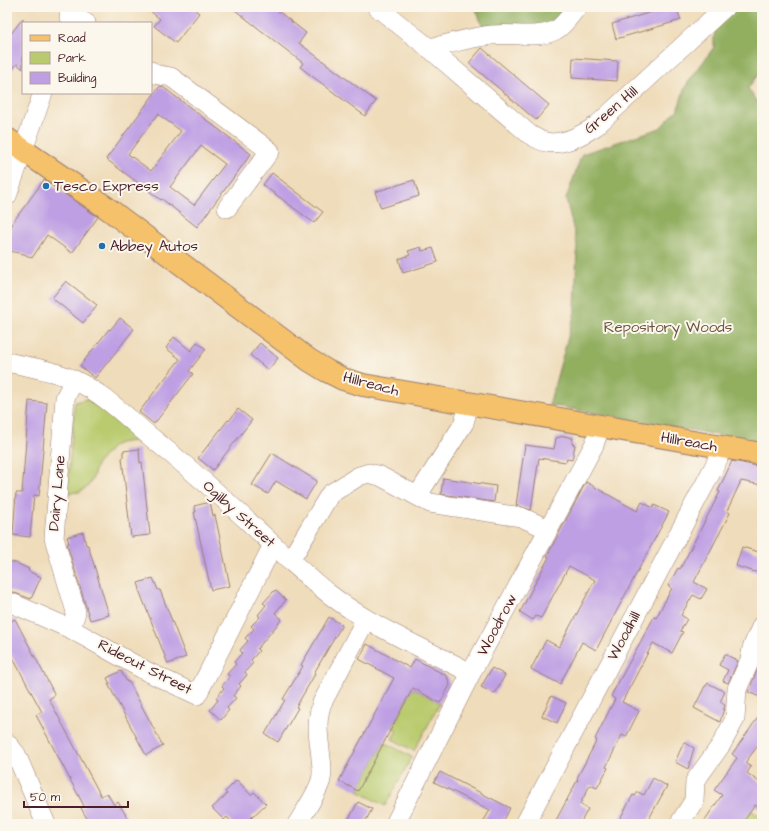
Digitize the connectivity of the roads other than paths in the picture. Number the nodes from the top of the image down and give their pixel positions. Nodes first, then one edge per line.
1 (377, 7) edge
2 (577, 7) edge
3 (725, 7) edge
4 (429, 48) junction
5 (152, 72) edge
6 (43, 94) edge
7 (15, 144) edge
8 (7, 196) edge
9 (227, 208) dead end
10 (7, 362) edge
11 (74, 380) junction
12 (468, 404) junction
13 (600, 427) junction
14 (720, 447) junction
15 (762, 454) edge
16 (418, 495) junction
17 (548, 529) junction
18 (273, 545) junction
19 (290, 561) junction
20 (7, 601) edge
21 (366, 619) junction
22 (762, 625) edge
23 (71, 629) junction
24 (472, 673) junction
25 (7, 743) edge
26 (46, 824) edge
27 (297, 824) edge
28 (395, 824) edge
29 (525, 824) edge
30 (679, 824) edge

1 - 4 street, Green Hill
2 - 4 street
3 - 4 street, Green Hill
5 - 9 street
6 - 7 street
7 - 8 street
7 - 12 main road, Hillreach
10 - 11 street, Ogilby Street
11 - 18 street, Ogilby Street
11 - 23 street, Dairy Lane
12 - 13 main road, Hillreach
12 - 16 street
13 - 14 main road, Hillreach
13 - 17 street, Woodrow
14 - 15 main road, Hillreach
14 - 29 street, Woodhill
16 - 17 street
16 - 19 street
17 - 24 street, Woodrow
18 - 19 street, Ogilby Street
18 - 23 street, Rideout Street
19 - 21 street, Ogilby Street
20 - 23 street, Rideout Street
21 - 24 street, Ogilby Street
21 - 27 street
22 - 30 street
24 - 28 street, Woodrow
25 - 26 street

